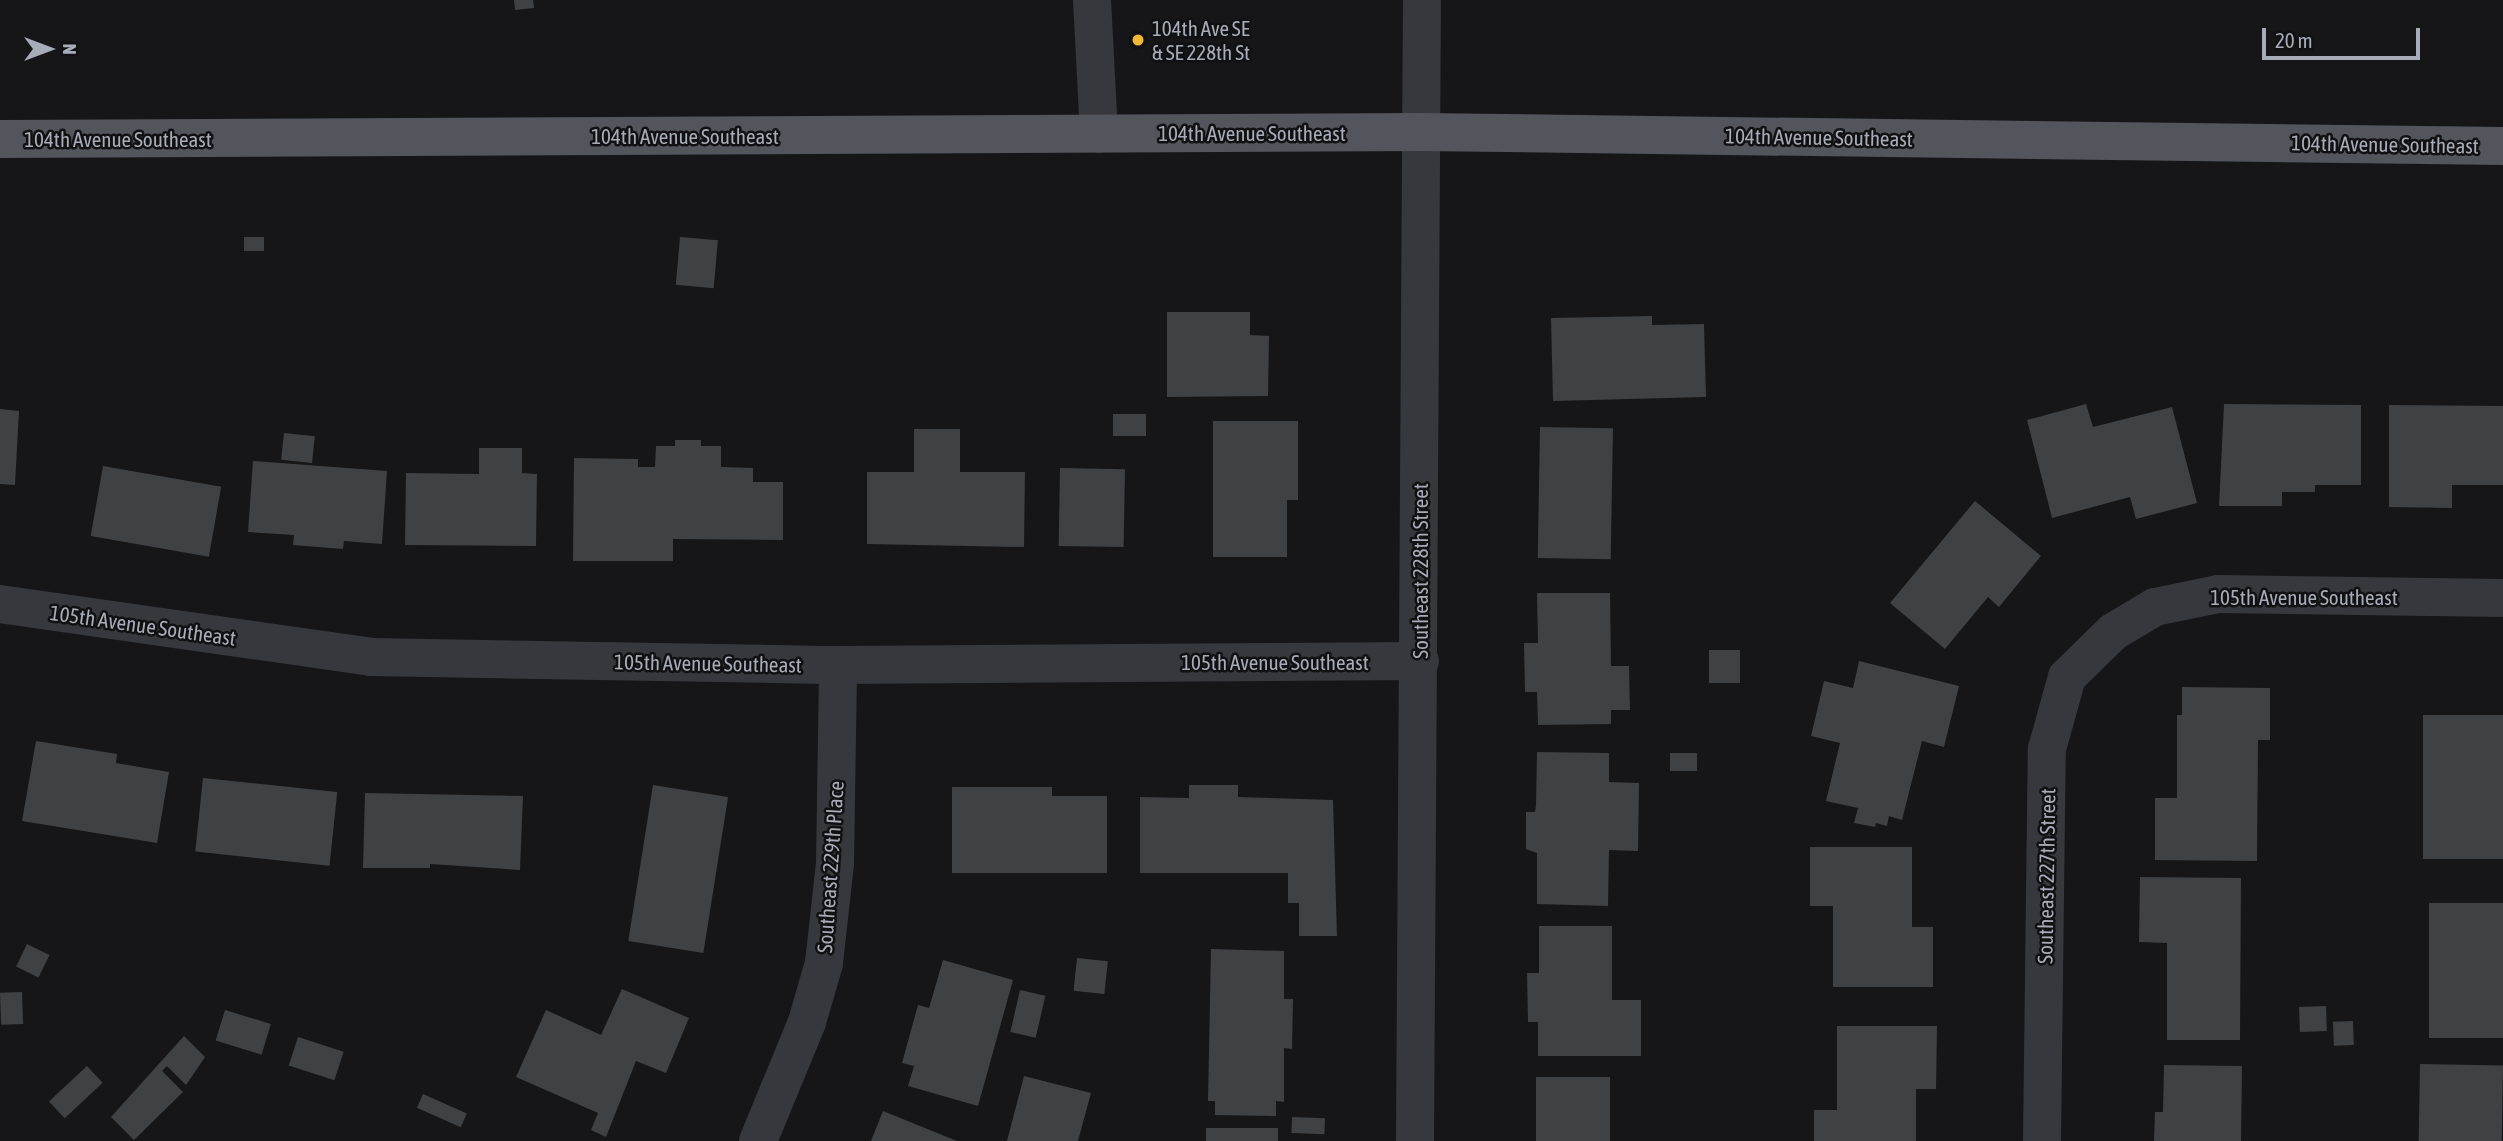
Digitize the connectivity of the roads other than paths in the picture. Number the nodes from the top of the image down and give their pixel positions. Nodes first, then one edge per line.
1 (1092, 0) edge
2 (1422, 0) edge
3 (1422, 132) junction
4 (1099, 134) junction
5 (0, 139) edge
6 (2503, 146) edge
7 (2503, 598) edge
8 (0, 604) edge
9 (2113, 632) joint
10 (1420, 662) junction
11 (838, 665) junction
12 (758, 1141) edge
13 (1415, 1141) edge
14 (2042, 1141) edge

1 - 4 street
2 - 3 street, Southeast 228th Street
3 - 4 main road, 104th Avenue Southeast
3 - 6 main road, 104th Avenue Southeast
3 - 10 street, Southeast 228th Street
4 - 5 main road, 104th Avenue Southeast
7 - 9 street, 105th Avenue Southeast
8 - 11 street, 105th Avenue Southeast
9 - 14 street, Southeast 227th Street
10 - 11 street, 105th Avenue Southeast
10 - 13 street, Southeast 228th Street
11 - 12 street, Southeast 229th Place

